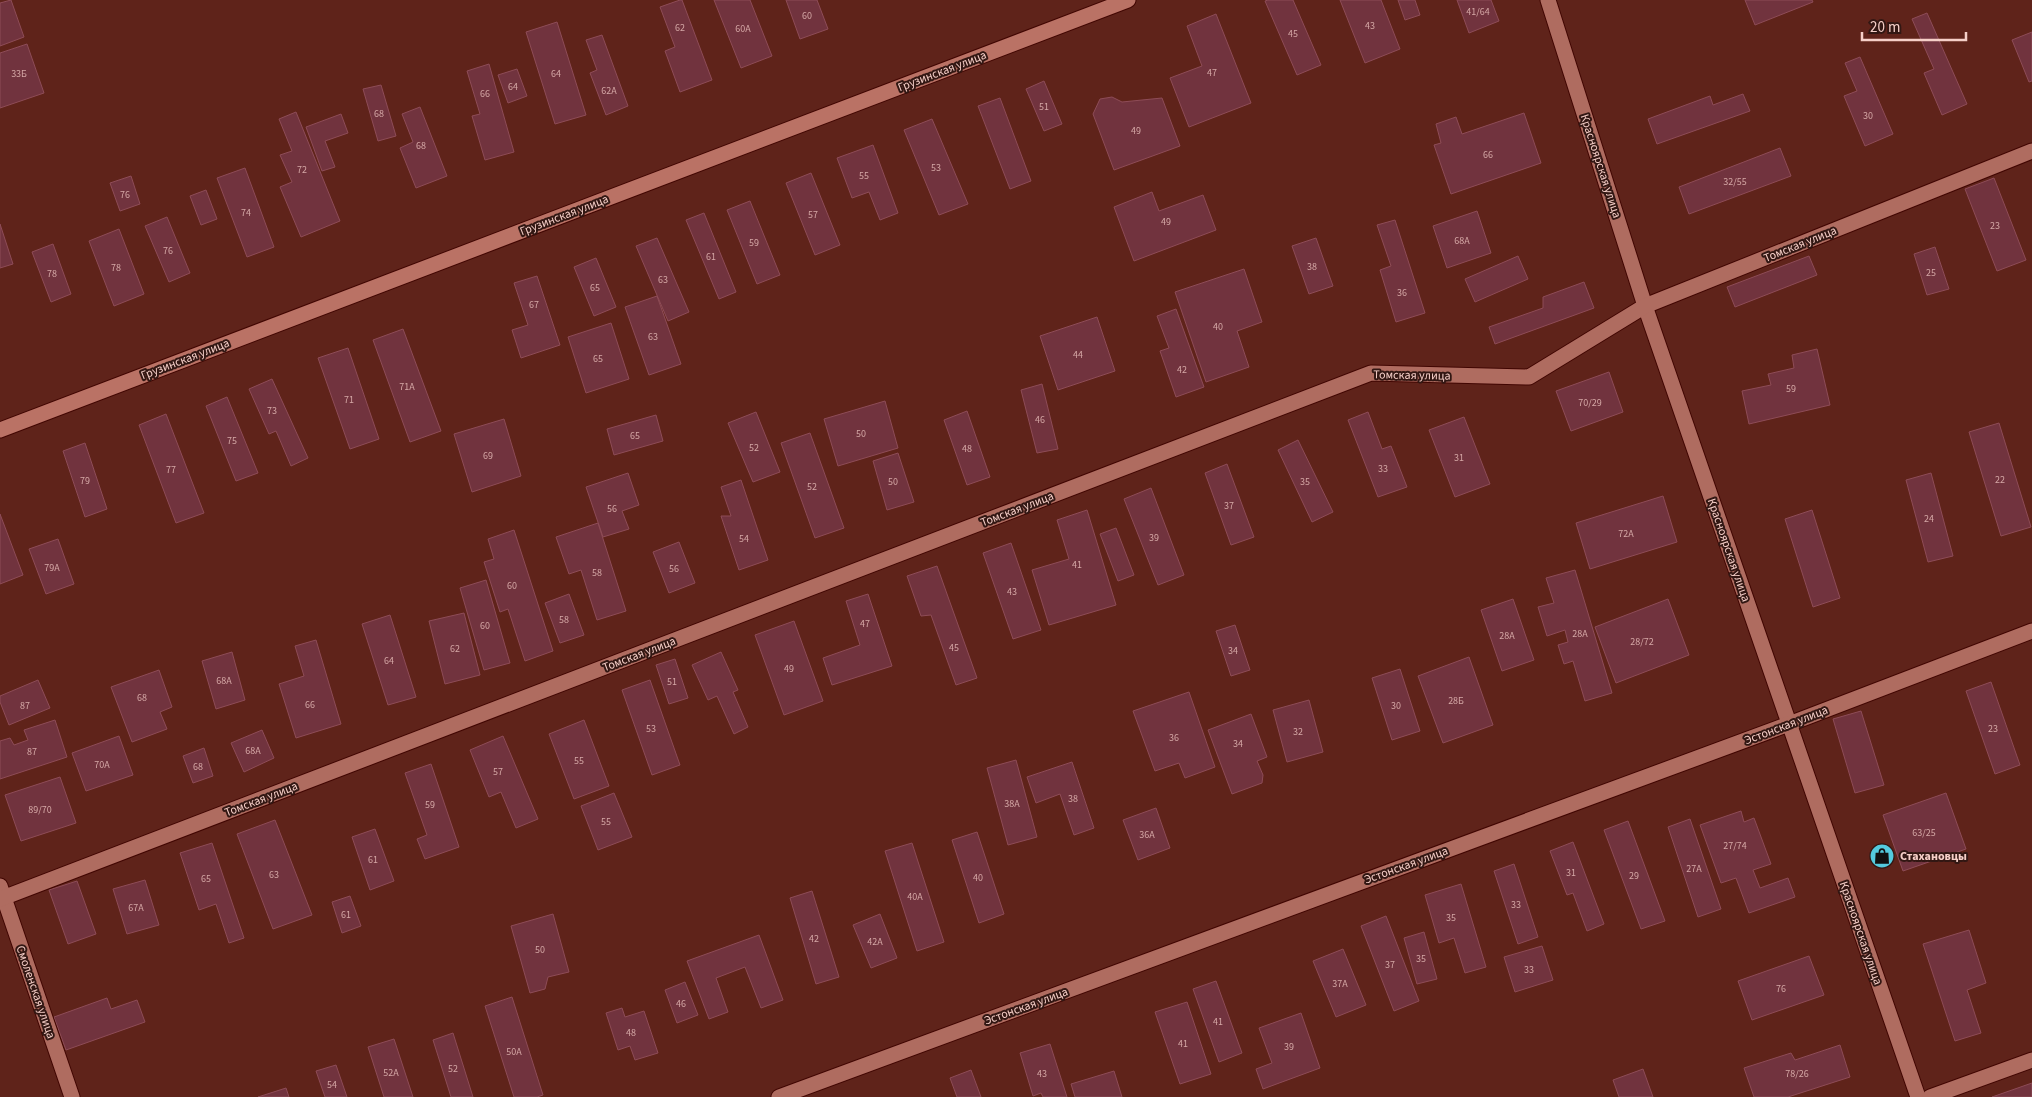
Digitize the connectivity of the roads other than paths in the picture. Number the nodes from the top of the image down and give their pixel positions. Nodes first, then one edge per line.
1 (1128, 0) edge
2 (1548, 0) edge
3 (2032, 151) edge
4 (1645, 306) junction
5 (0, 430) edge
6 (2032, 631) edge
7 (1789, 724) junction
8 (1, 894) edge
9 (2032, 1060) edge
10 (72, 1097) edge
11 (779, 1097) edge
12 (1918, 1097) edge
13 (1930, 1097) edge

1 - 5 main road, Грузинская улица
2 - 4 street, Красноярская улица
3 - 4 street, Томская улица
4 - 7 street, Красноярская улица
4 - 8 street, Томская улица
6 - 7 street, Эстонская улица
7 - 11 street, Эстонская улица
7 - 12 street, Красноярская улица
8 - 10 street, Смоленская улица
9 - 13 street

